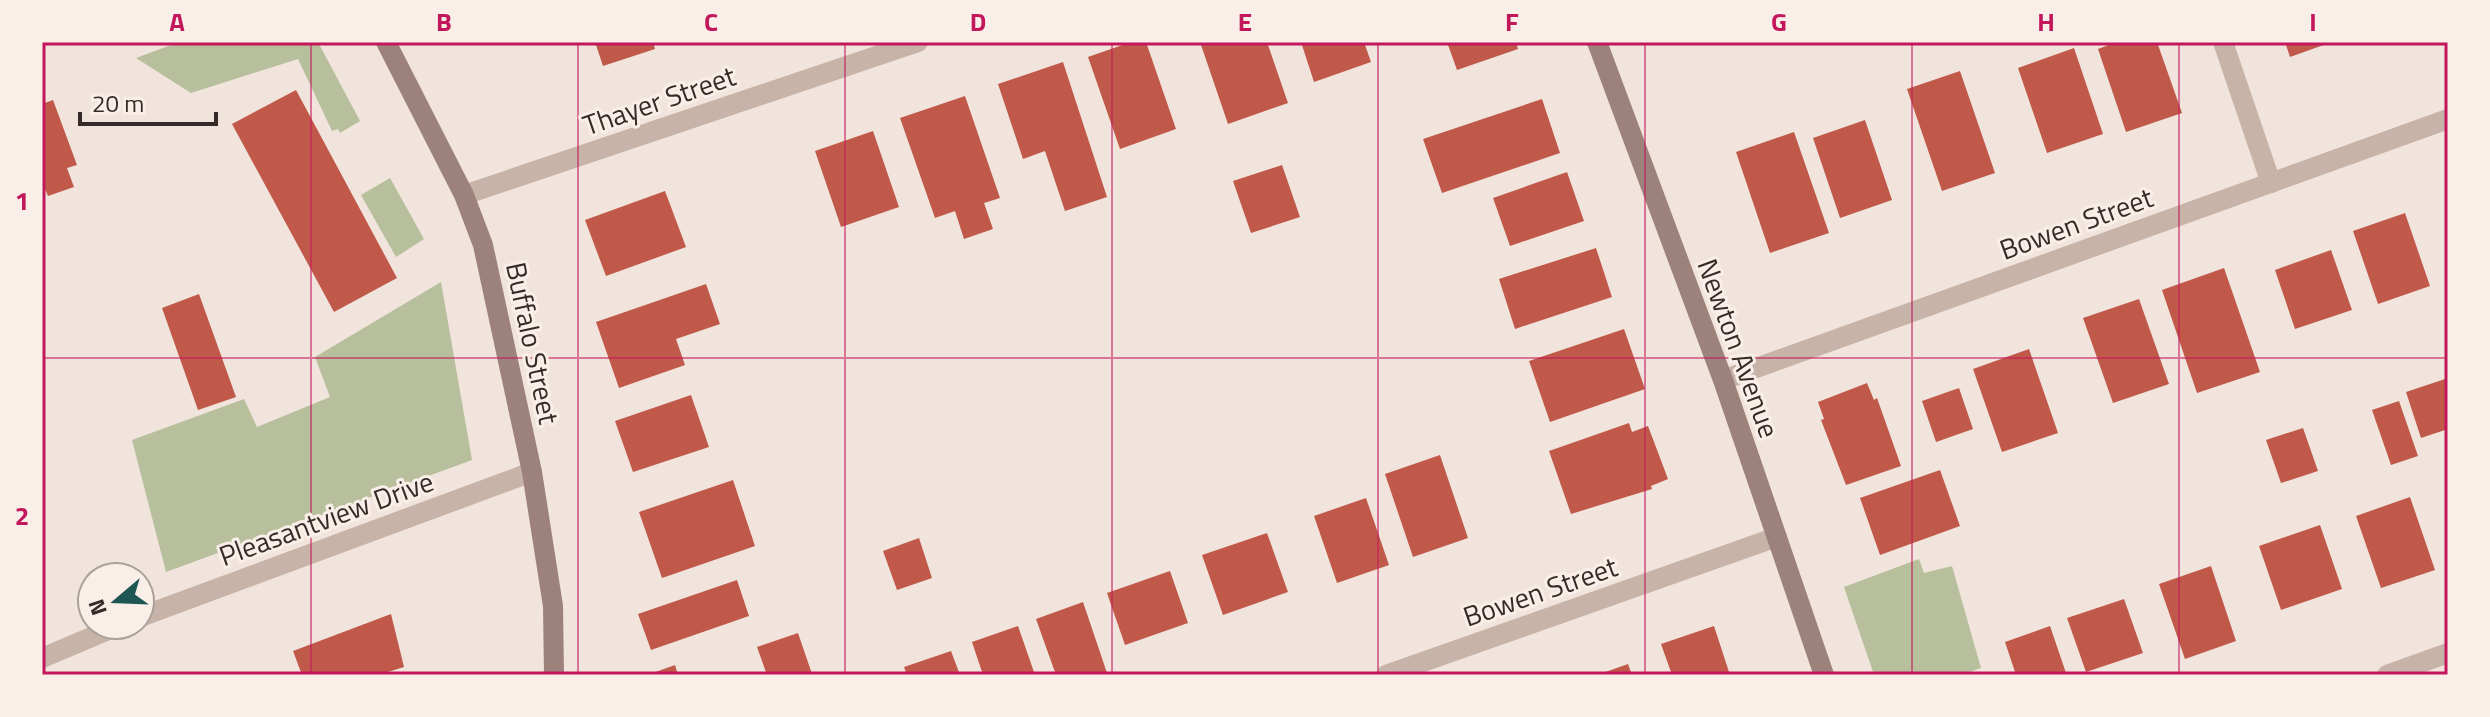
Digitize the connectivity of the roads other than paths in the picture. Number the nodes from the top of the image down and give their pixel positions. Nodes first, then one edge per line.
1 (386, 42) edge
2 (918, 42) edge
3 (1597, 42) edge
4 (2223, 42) edge
5 (2448, 119) edge
6 (2271, 183) junction
7 (464, 195) junction
8 (1723, 380) junction
9 (532, 472) junction
10 (1777, 537) junction
11 (156, 611) edge
12 (82, 641) edge
13 (2448, 653) edge
14 (42, 658) edge
15 (554, 675) edge
16 (1386, 675) edge
17 (1824, 675) edge
18 (2387, 675) edge

1 - 7 street, Buffalo Street
2 - 7 street, Thayer Street
3 - 8 street, Newton Avenue
4 - 6 street
5 - 6 street, Bowen Street
6 - 8 street, Bowen Street
7 - 9 street, Buffalo Street
8 - 10 street, Newton Avenue
9 - 11 street, Pleasantview Drive
9 - 15 street, Buffalo Street
10 - 16 street, Bowen Street
10 - 17 street, Newton Avenue
12 - 14 street
13 - 18 street

